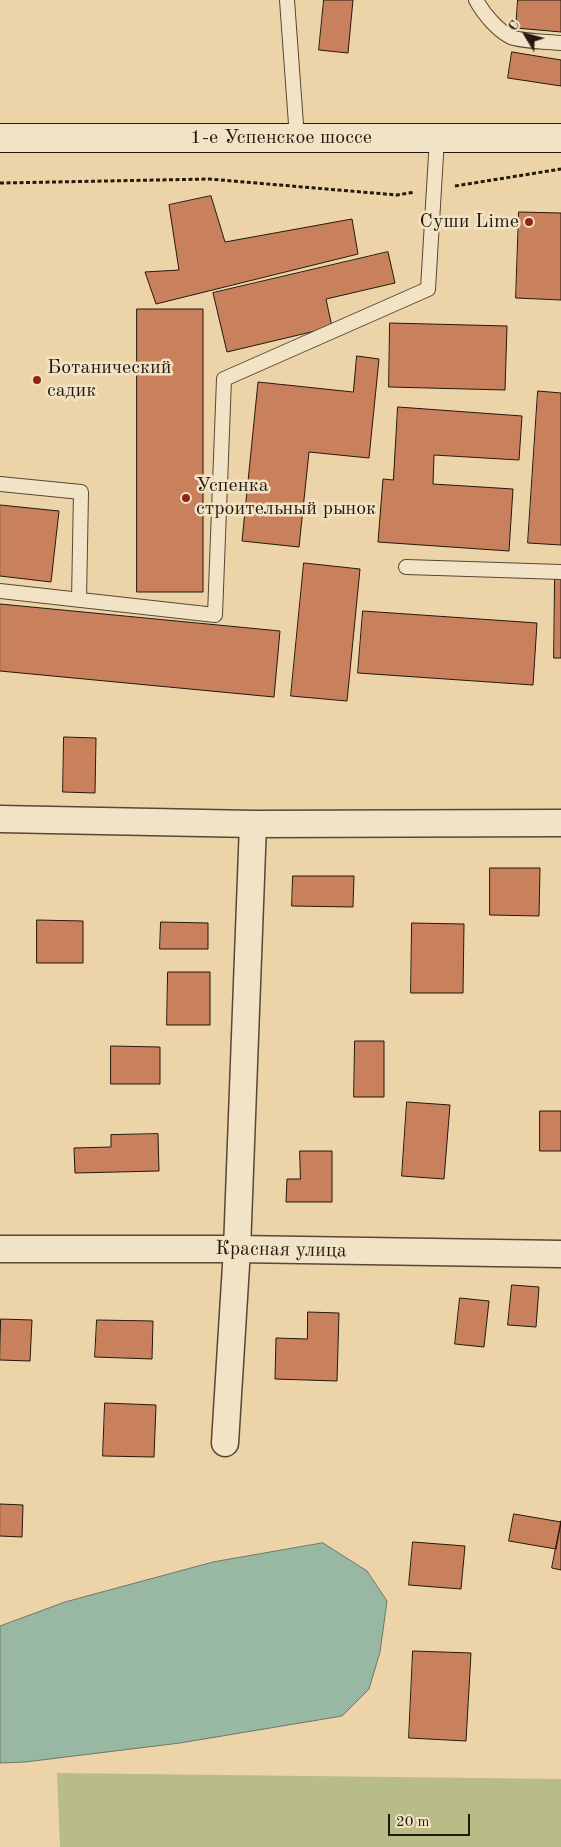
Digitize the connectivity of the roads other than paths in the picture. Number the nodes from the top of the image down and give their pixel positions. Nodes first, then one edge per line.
1 (287, 0) edge
2 (476, 0) edge
3 (561, 43) edge
4 (0, 138) edge
5 (297, 138) junction
6 (437, 138) junction
7 (561, 138) edge
8 (0, 484) edge
9 (406, 567) dead end
10 (561, 572) edge
11 (0, 591) edge
12 (79, 600) junction
13 (0, 819) edge
14 (561, 823) edge
15 (253, 824) junction
16 (0, 1249) edge
17 (237, 1249) junction
18 (561, 1254) edge
19 (226, 1443) dead end

1 - 5 lane
2 - 3 lane
4 - 5 main road, 1-е Успенское шоссе
5 - 6 main road, 1-е Успенское шоссе
6 - 7 main road, 1-е Успенское шоссе
6 - 12 lane
8 - 12 lane
9 - 10 lane
11 - 12 lane
13 - 15 street
14 - 15 street
15 - 17 street
16 - 17 street, Красная улица
17 - 18 street, Красная улица
17 - 19 street

